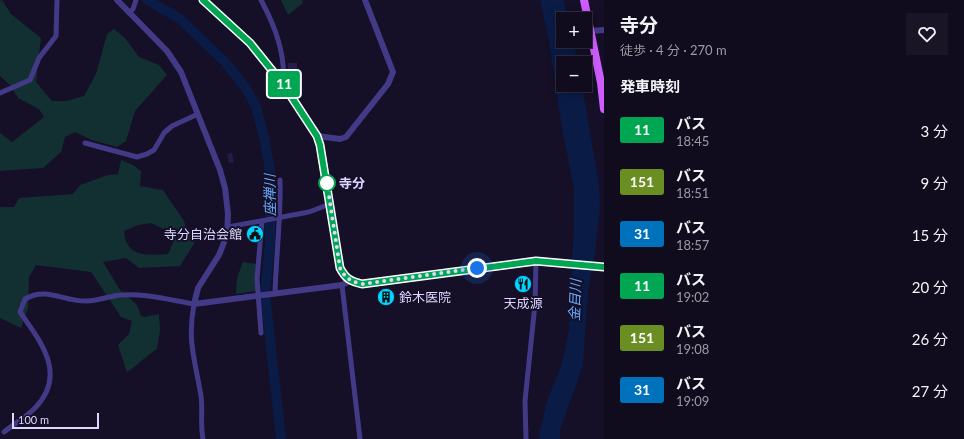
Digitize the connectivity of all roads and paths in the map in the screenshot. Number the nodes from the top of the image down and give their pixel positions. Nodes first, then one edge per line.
1 (57, 0) edge
2 (117, 0) edge
3 (136, 0) edge
4 (203, 0) edge
5 (261, 0) edge
6 (365, 0) edge
7 (584, 0) edge
8 (129, 12) junction
9 (587, 12) edge
10 (604, 30) edge
11 (592, 31) edge
12 (592, 37) edge
13 (283, 84) junction
14 (0, 93) edge
15 (604, 109) edge
16 (198, 114) junction
17 (317, 136) junction
18 (85, 143) dead end
19 (280, 180) dead end
20 (330, 204) junction
21 (279, 217) junction
22 (262, 220) junction
23 (228, 227) junction
24 (536, 261) junction
25 (604, 262) edge
26 (604, 268) edge
27 (350, 281) junction
28 (342, 285) junction
29 (275, 294) junction
30 (259, 296) junction
31 (194, 304) junction
32 (261, 333) dead end
33 (4, 432) dead end
34 (203, 439) edge
35 (360, 439) edge
36 (526, 439) edge

1 - 14 street
2 - 8 street
3 - 8 street
4 - 13 main road
5 - 13 street
6 - 17 street
7 - 9 main road
8 - 16 street
10 - 11 street
12 - 15 main road
13 - 17 main road
16 - 18 street
16 - 23 street
17 - 20 main road
19 - 21 street
20 - 21 street
20 - 27 main road
21 - 22 street
21 - 29 street
22 - 23 street
22 - 30 street
23 - 31 street
24 - 26 main road
24 - 27 main road
24 - 36 street
25 - 26 main road
27 - 28 street
28 - 29 street
28 - 35 street
29 - 30 street
30 - 31 street
30 - 32 street
31 - 33 street
31 - 34 street

